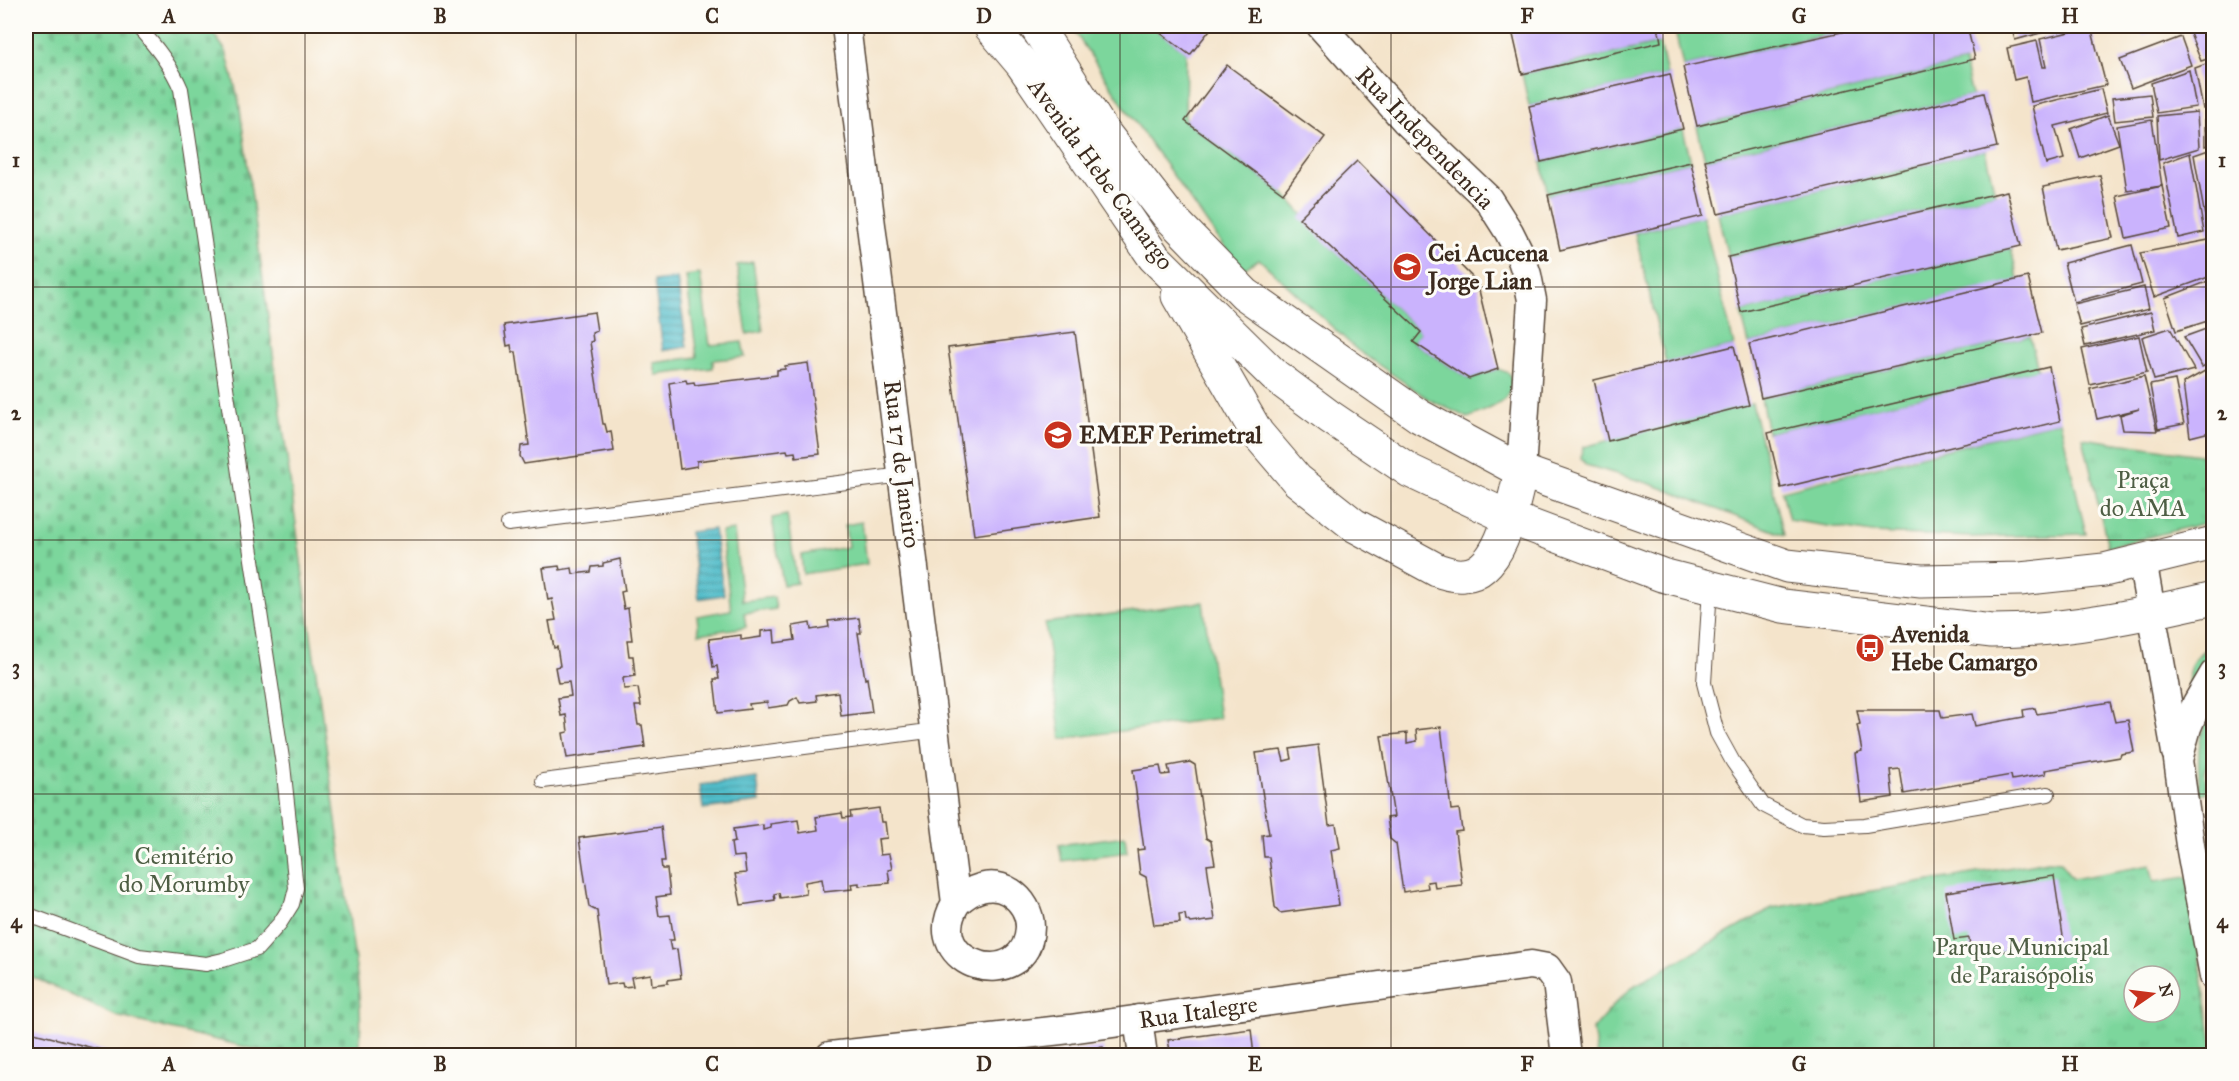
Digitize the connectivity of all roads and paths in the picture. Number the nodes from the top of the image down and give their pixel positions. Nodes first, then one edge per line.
1 (137, 26) edge
2 (846, 26) edge
3 (990, 26) edge
4 (1036, 26) edge
5 (1321, 26) edge
6 (1154, 257) junction
7 (1521, 471) junction
8 (903, 475) junction
9 (1510, 518) junction
10 (508, 524) dead end
11 (2214, 543) edge
12 (2142, 560) junction
13 (1710, 588) junction
14 (2214, 598) edge
15 (2151, 613) junction
16 (2214, 674) edge
17 (936, 730) junction
18 (2178, 760) junction
19 (543, 780) dead end
20 (2048, 794) dead end
21 (2204, 879) edge
22 (956, 903) dead end
23 (26, 914) edge
24 (2214, 976) edge
25 (1138, 1019) junction
26 (973, 1047) edge
27 (830, 1056) edge
28 (1143, 1056) edge
29 (1566, 1056) edge

1 - 23 lane
2 - 8 street, Rua 17 de Janeiro
3 - 6 main road, Avenida Hebe Camargo
4 - 7 main road, Avenida Hebe Camargo
5 - 7 street, Rua Independencia
6 - 9 main road, Avenida Hebe Camargo
6 - 9 main road
7 - 9 main road
7 - 12 main road, Avenida Hebe Camargo
8 - 10 lane
8 - 17 street, Rua 17 de Janeiro
9 - 13 main road, Avenida Hebe Camargo
11 - 12 main road, Avenida Hebe Camargo
12 - 15 street
13 - 15 main road, Avenida Hebe Camargo
13 - 20 lane
14 - 15 main road, Avenida Hebe Camargo
15 - 18 street
16 - 18 street
17 - 19 lane
17 - 22 street, Rua 17 de Janeiro
18 - 21 street
21 - 24 street
25 - 26 street, Rua Italegre
25 - 28 street
25 - 29 street, Rua Italegre
26 - 27 street, Rua Italegre

